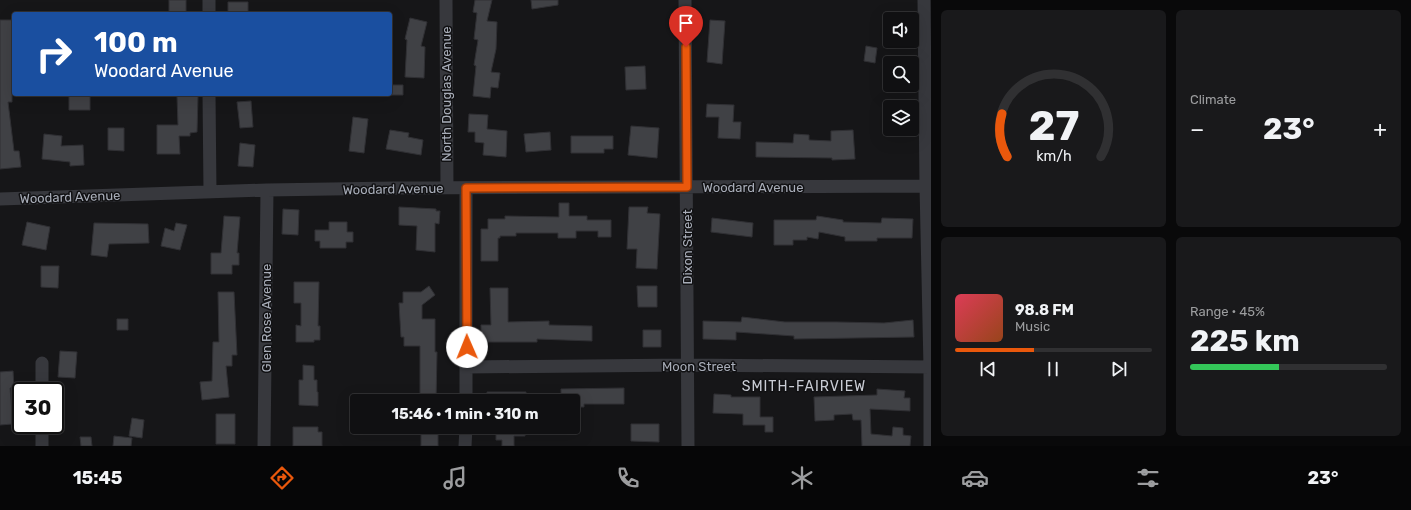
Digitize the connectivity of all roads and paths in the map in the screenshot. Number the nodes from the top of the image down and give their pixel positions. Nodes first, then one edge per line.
1 (209, 0) edge
2 (446, 0) edge
3 (685, 0) edge
4 (924, 0) edge
5 (209, 12) edge
6 (209, 96) edge
7 (928, 186) edge
8 (687, 187) junction
9 (447, 188) junction
10 (466, 188) junction
11 (267, 190) junction
12 (210, 192) junction
13 (0, 199) edge
14 (42, 363) dead end
15 (688, 365) junction
16 (466, 367) junction
17 (931, 367) edge
18 (42, 382) edge
19 (466, 394) edge
20 (42, 434) edge
21 (466, 434) edge
22 (42, 446) edge
23 (264, 446) edge
24 (465, 446) edge
25 (688, 446) edge
26 (930, 446) edge

1 - 5 street
2 - 9 street, North Douglas Avenue
3 - 8 street, Dixon Street
4 - 7 street
6 - 12 street
7 - 8 street, Woodard Avenue
7 - 17 street
8 - 10 street, Woodard Avenue
8 - 15 street, Dixon Street
9 - 10 street, Woodard Avenue
9 - 11 street, Woodard Avenue
10 - 16 street
11 - 12 street, Woodard Avenue
11 - 23 street, Glen Rose Avenue
12 - 13 street, Woodard Avenue
14 - 18 street
15 - 16 street, Moon Street
15 - 17 street, Moon Street
15 - 25 street, Dixon Street
16 - 19 street
17 - 26 street
20 - 22 street
21 - 24 street

